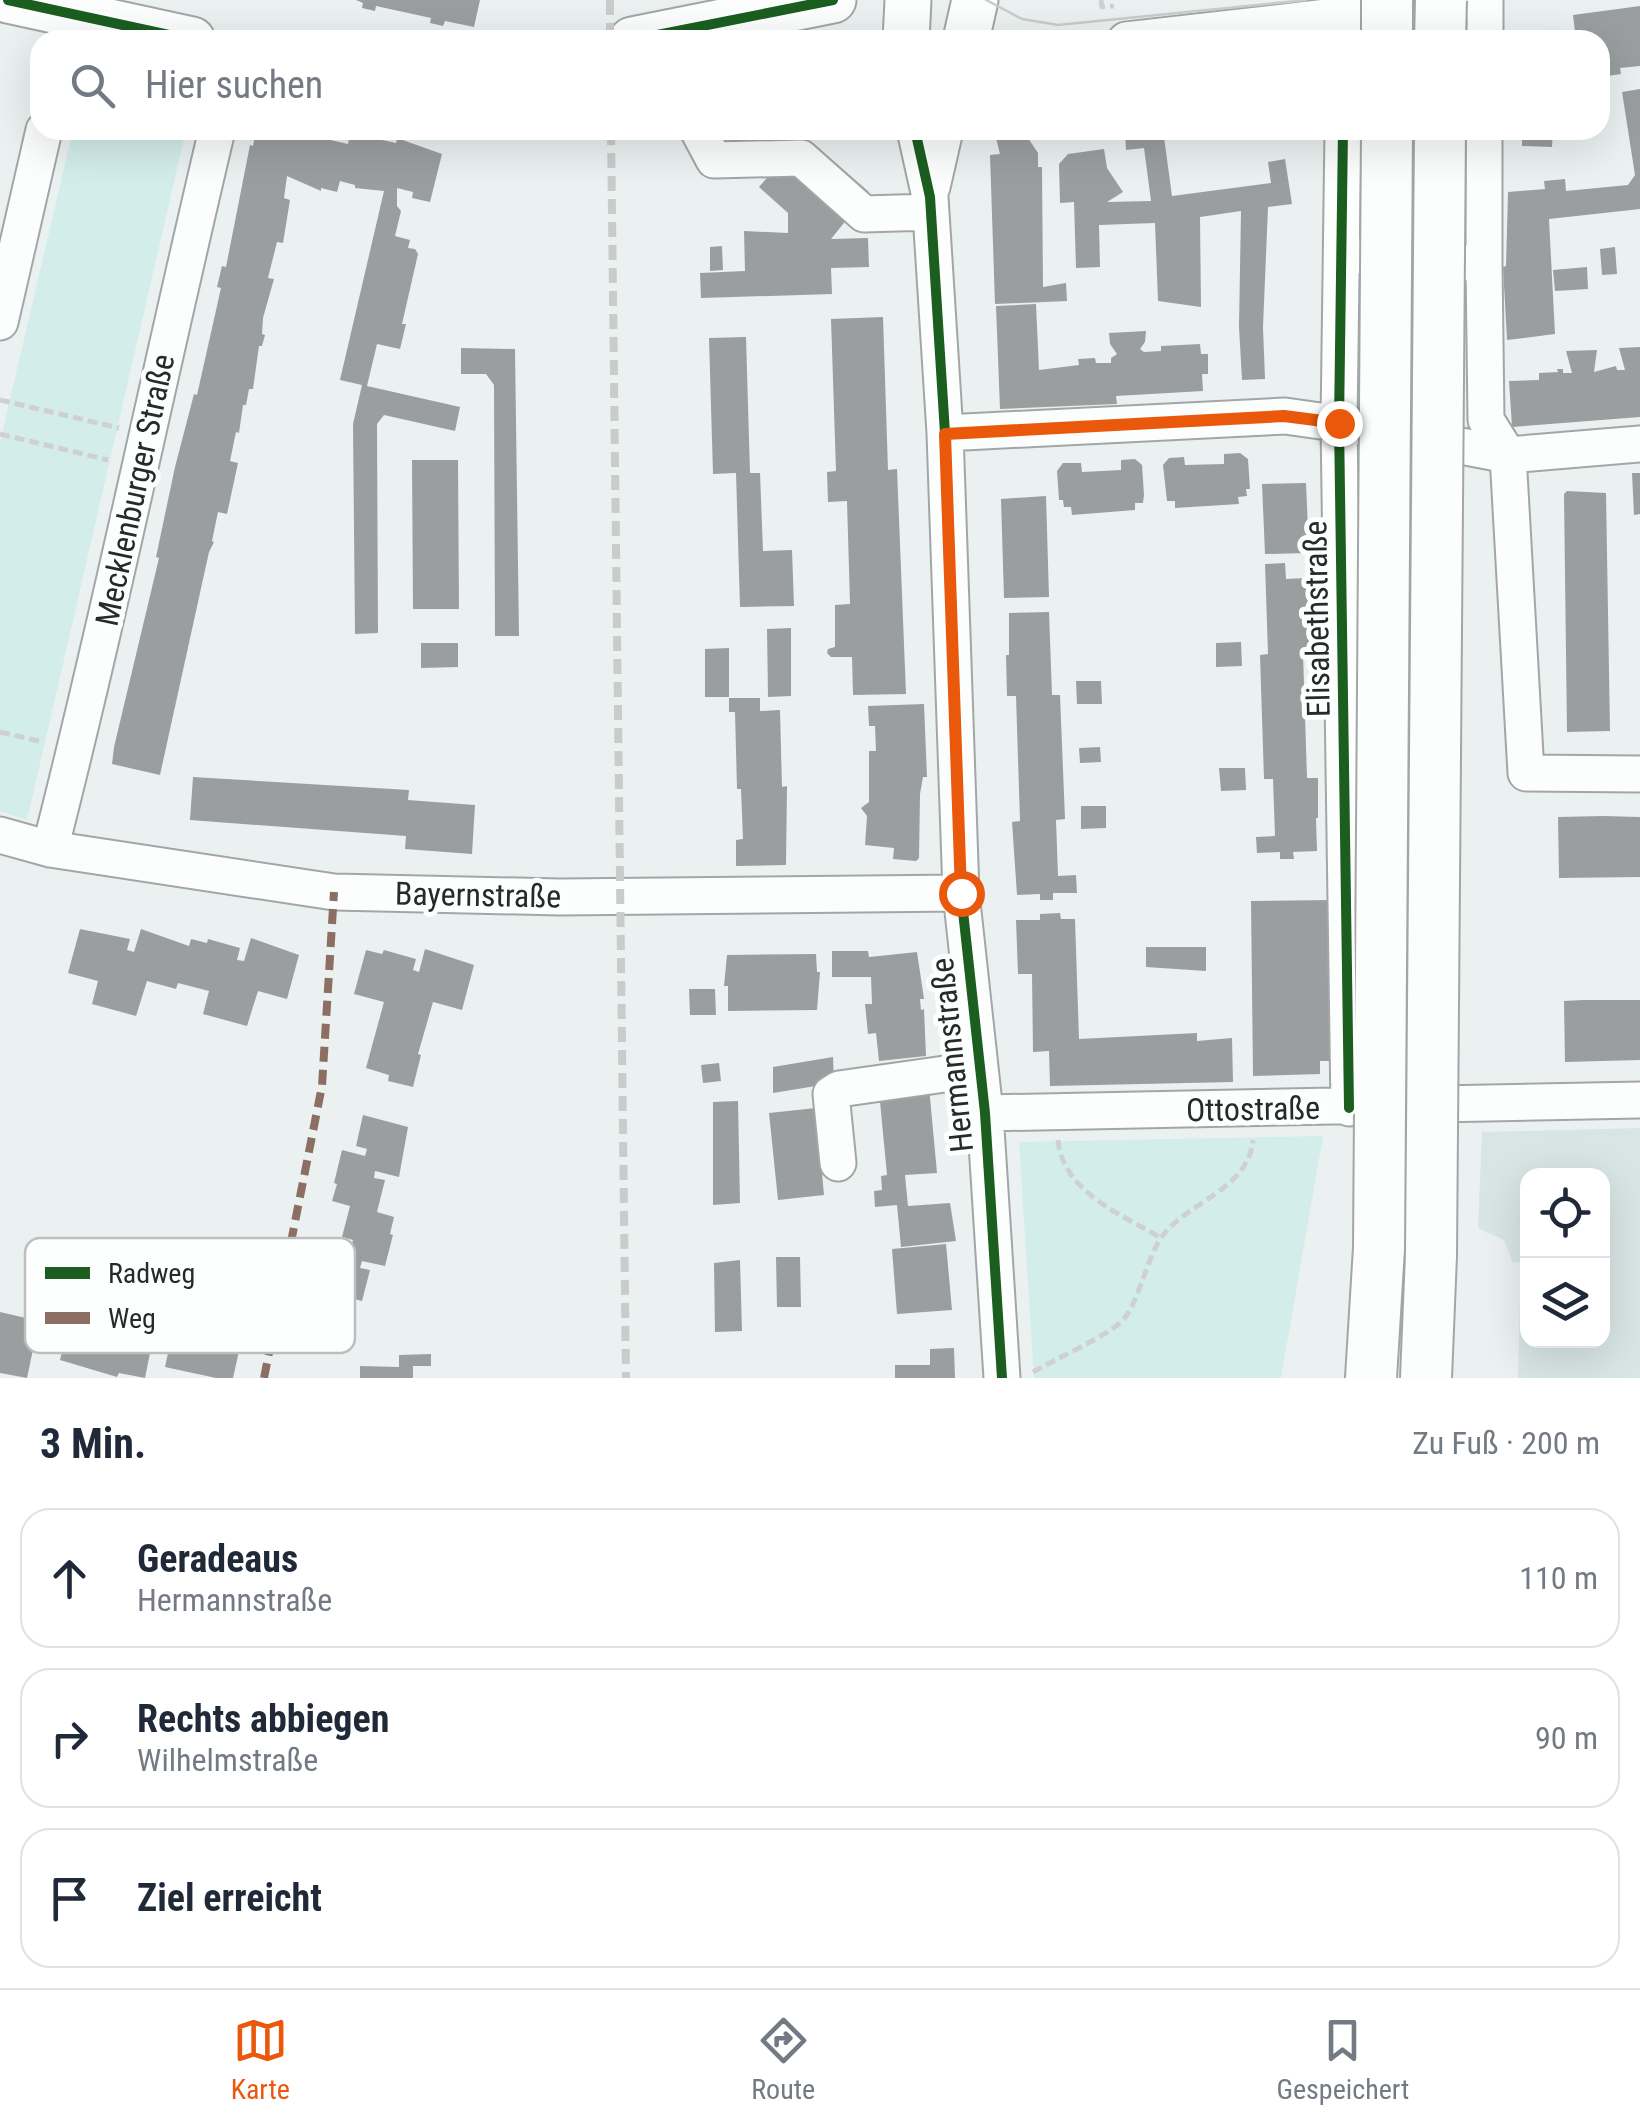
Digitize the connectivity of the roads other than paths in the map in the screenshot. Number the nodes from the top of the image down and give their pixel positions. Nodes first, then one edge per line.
1 (8, 0) edge
2 (833, 0) edge
3 (908, 0) edge
4 (975, 0) edge
5 (1441, 0) edge
6 (1474, 0) edge
7 (1485, 0) edge
8 (1358, 19) edge
9 (68, 27) edge
10 (97, 30) edge
11 (682, 30) edge
12 (906, 30) edge
13 (968, 30) edge
14 (1236, 30) edge
15 (1440, 30) edge
16 (1484, 30) edge
17 (42, 140) edge
18 (215, 140) edge
19 (703, 140) edge
20 (917, 140) edge
21 (944, 140) edge
22 (1344, 140) edge
23 (1386, 140) edge
24 (1440, 140) edge
25 (1484, 140) edge
26 (930, 205) junction
27 (1342, 254) junction
28 (1484, 264) junction
29 (0, 322) edge
30 (1339, 423) junction
31 (945, 434) junction
32 (1640, 444) edge
33 (1508, 454) junction
34 (1640, 774) edge
35 (0, 835) edge
36 (50, 848) junction
37 (961, 893) junction
38 (980, 1069) junction
39 (1640, 1100) edge
40 (1348, 1108) junction
41 (985, 1113) junction
42 (838, 1163) dead end
43 (1002, 1378) edge
44 (1372, 1378) edge
45 (1426, 1378) edge

1 - 9 main road
2 - 11 main road
3 - 12 main road
4 - 13 main road
5 - 15 highway, bridge
6 - 8 street
7 - 16 street
8 - 14 street
9 - 10 main road
17 - 29 street
18 - 36 street, Mecklenburger Straße
19 - 26 street
20 - 26 street, Hermannstraße
21 - 26 street, Hermannstraße
22 - 27 street, Elisabethstraße
23 - 44 highway, bridge
24 - 45 highway, bridge
25 - 28 street
26 - 31 street, Hermannstraße
27 - 28 street
27 - 30 street, Elisabethstraße
28 - 33 street
30 - 31 street
30 - 33 street
30 - 40 street, Elisabethstraße
31 - 37 street, Hermannstraße
32 - 33 street
33 - 34 street
35 - 36 street, Bayernstraße
36 - 37 street, Bayernstraße
37 - 38 street, Hermannstraße
38 - 41 street, Hermannstraße
38 - 42 street
39 - 40 street, Ottostraße
40 - 41 street, Ottostraße
41 - 43 street, Hermannstraße

